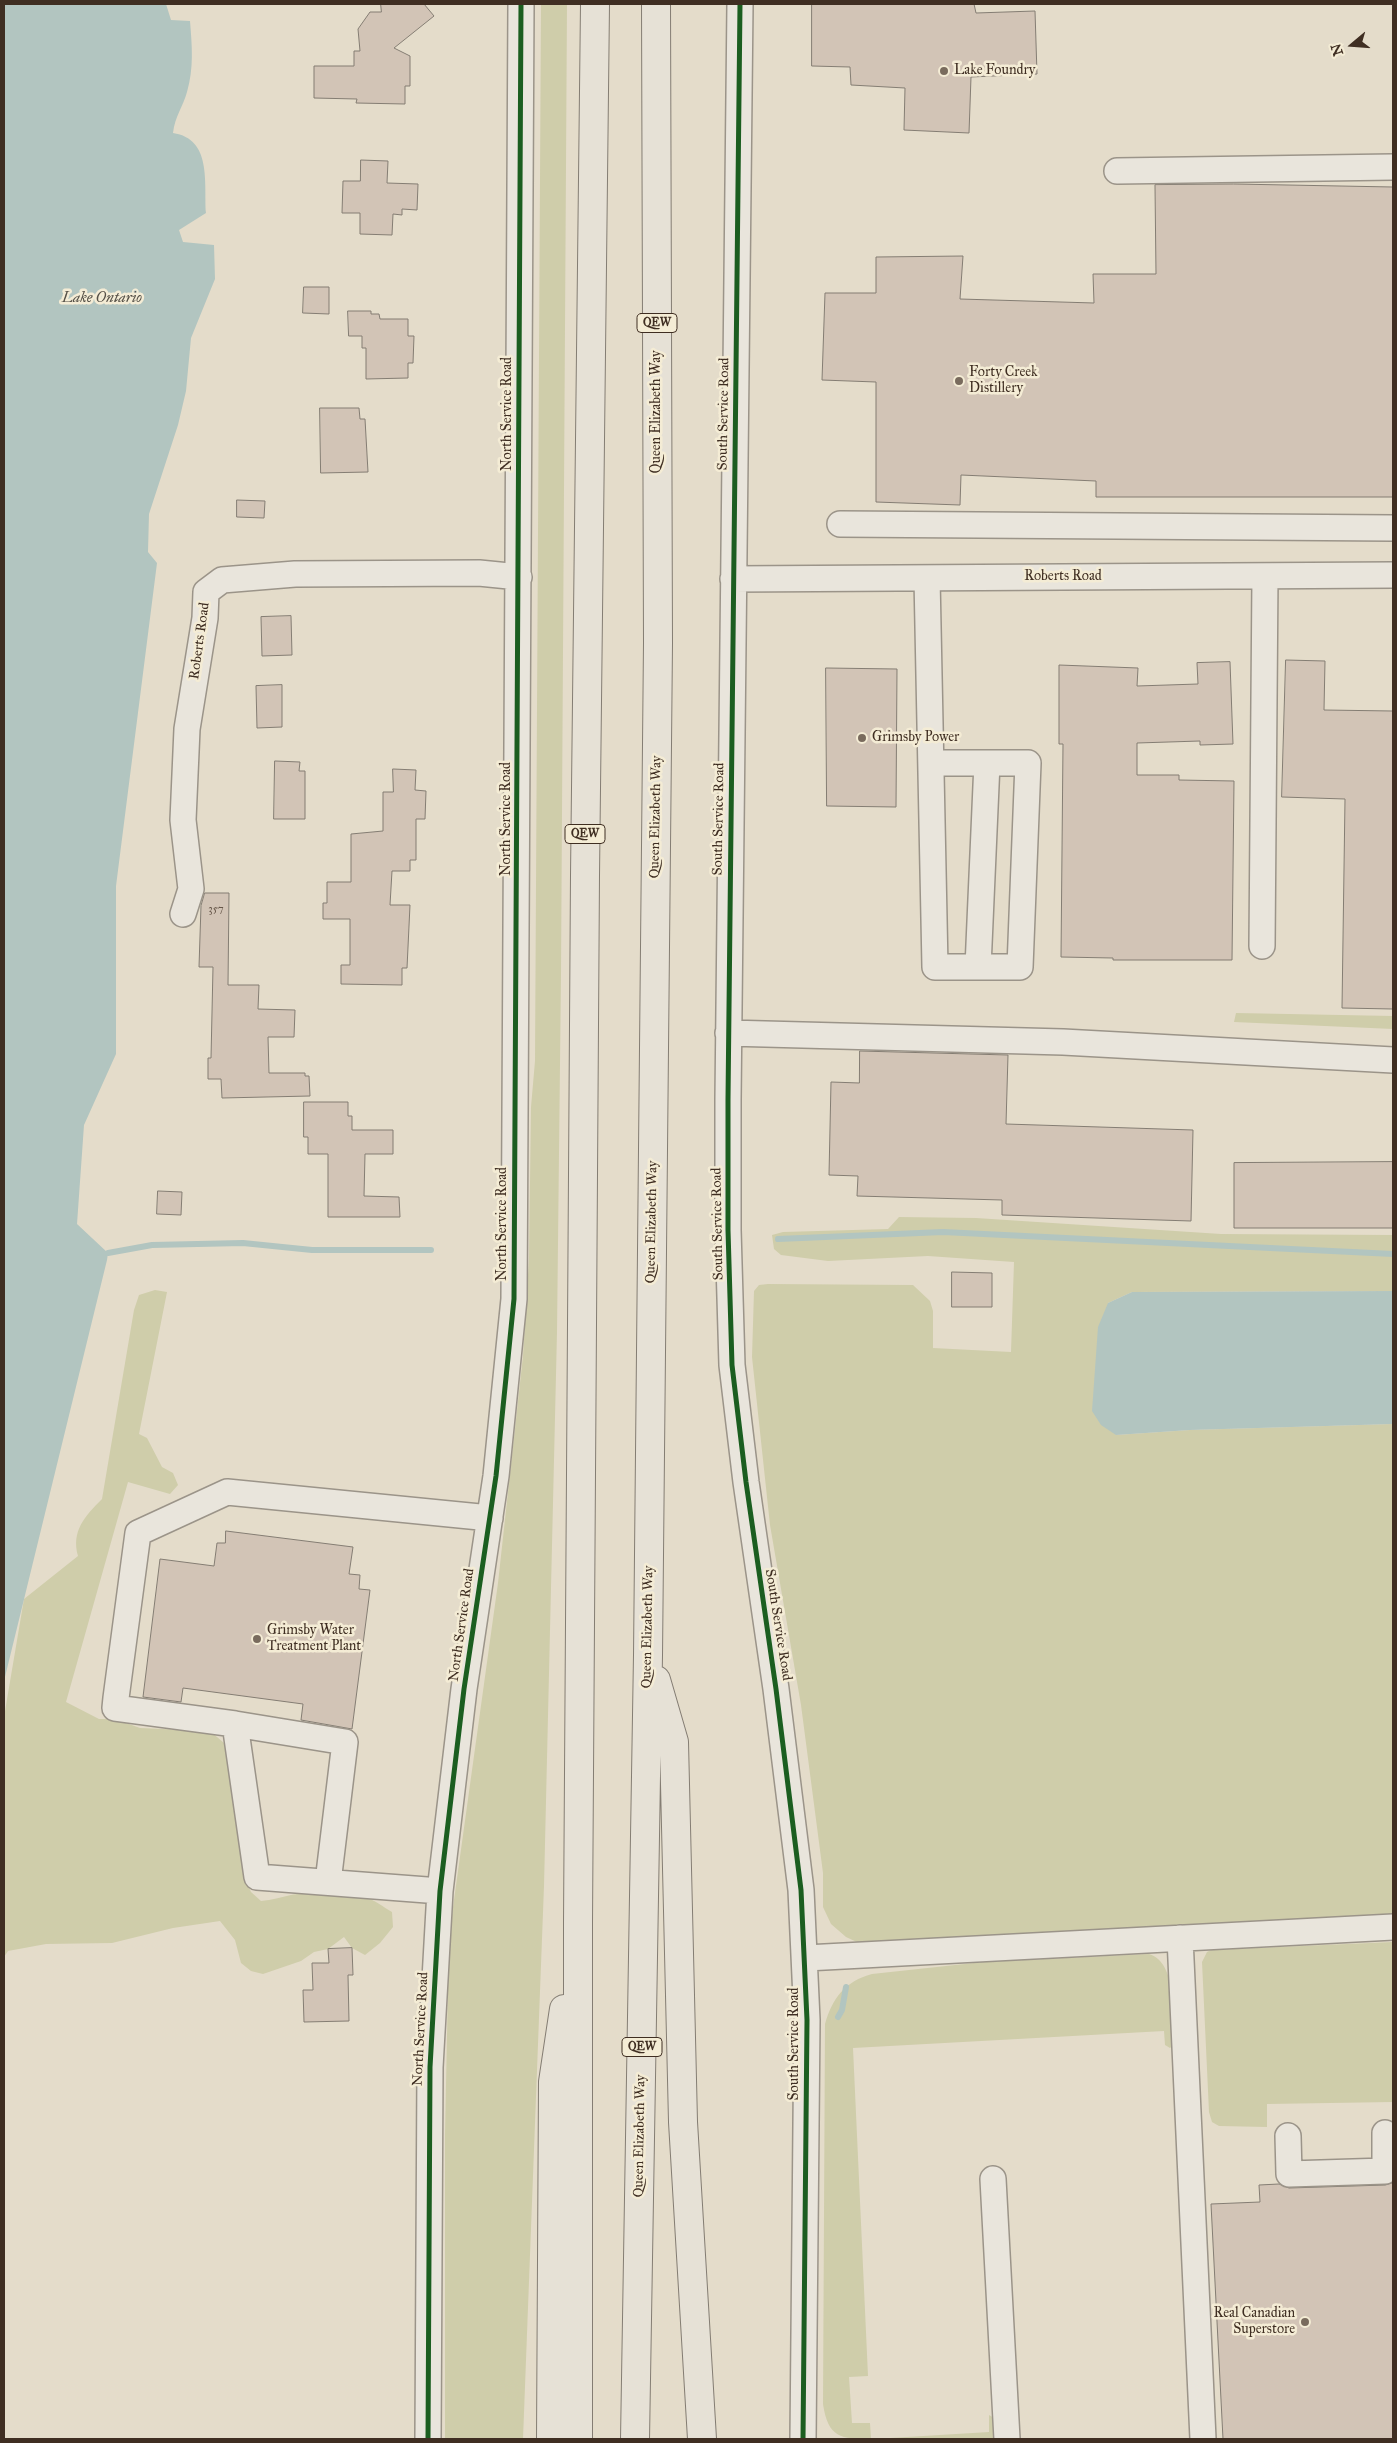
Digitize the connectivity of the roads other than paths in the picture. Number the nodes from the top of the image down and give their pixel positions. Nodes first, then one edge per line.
1 (521, 4) edge
2 (595, 4) edge
3 (656, 4) edge
4 (740, 4) edge
5 (1393, 167) edge
6 (1117, 171) dead end
7 (840, 524) dead end
8 (1393, 528) edge
9 (1393, 575) edge
10 (1265, 576) junction
11 (519, 577) junction
12 (927, 578) junction
13 (734, 579) junction
14 (931, 763) junction
15 (987, 763) junction
16 (183, 914) dead end
17 (1262, 946) dead end
18 (978, 967) junction
19 (728, 1033) junction
20 (1393, 1060) edge
21 (490, 1518) junction
22 (648, 1655) junction
23 (235, 1724) junction
24 (328, 1882) junction
25 (440, 1891) junction
26 (578, 1921) junction
27 (1393, 1927) edge
28 (1180, 1938) junction
29 (806, 1958) junction
30 (1385, 2133) dead end
31 (1288, 2136) dead end
32 (993, 2179) dead end
33 (428, 2439) edge
34 (551, 2439) edge
35 (578, 2439) edge
36 (635, 2439) edge
37 (702, 2439) edge
38 (803, 2439) edge
39 (1007, 2439) edge
40 (1202, 2439) edge

1 - 11 street, North Service Road
2 - 26 highway, QEW
3 - 22 highway, Queen Elizabeth Way / QEW
4 - 13 street, South Service Road
5 - 6 street
7 - 8 street
9 - 10 street, Roberts Road
10 - 12 street, Roberts Road
10 - 17 street
11 - 16 street, Roberts Road
11 - 21 street, North Service Road
12 - 13 street, Roberts Road
12 - 14 street
13 - 19 street, South Service Road
14 - 15 street
14 - 18 street
15 - 18 street
15 - 18 street
19 - 20 street
19 - 29 street, South Service Road
21 - 23 street
21 - 25 street, North Service Road
22 - 36 highway, Queen Elizabeth Way / QEW
22 - 37 highway
23 - 24 street
23 - 24 street
24 - 25 street
25 - 33 street, North Service Road
26 - 34 highway
26 - 35 highway, QEW
27 - 28 street
28 - 29 street
28 - 40 street
29 - 38 street, South Service Road
30 - 31 street
32 - 39 street

